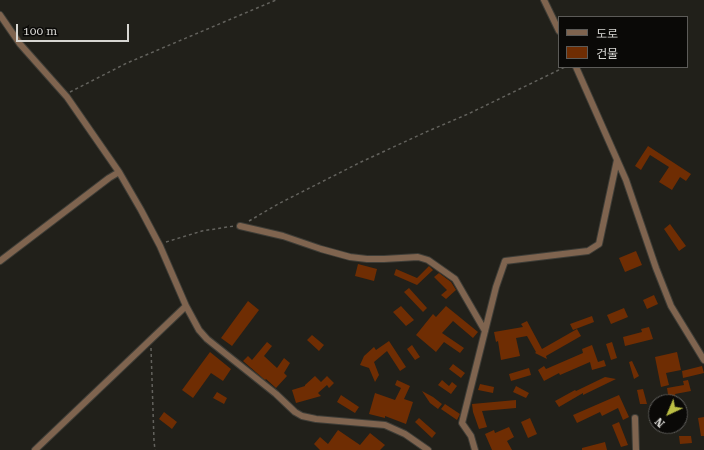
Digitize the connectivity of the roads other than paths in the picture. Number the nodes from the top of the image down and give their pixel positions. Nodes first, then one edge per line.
1 (544, 0) edge
2 (0, 15) edge
3 (558, 29) edge
4 (576, 68) edge
5 (617, 160) junction
6 (119, 172) junction
7 (240, 226) road end
8 (0, 261) edge
9 (186, 306) junction
10 (485, 331) junction
11 (704, 360) edge
12 (635, 418) dead end
13 (35, 450) edge
14 (428, 450) edge
15 (476, 450) edge
16 (636, 450) edge

1 - 3 street
2 - 6 street
4 - 5 street
5 - 10 street
5 - 11 street
6 - 8 street
6 - 9 street
7 - 10 street
9 - 13 street
9 - 14 street
10 - 15 street
12 - 16 street

